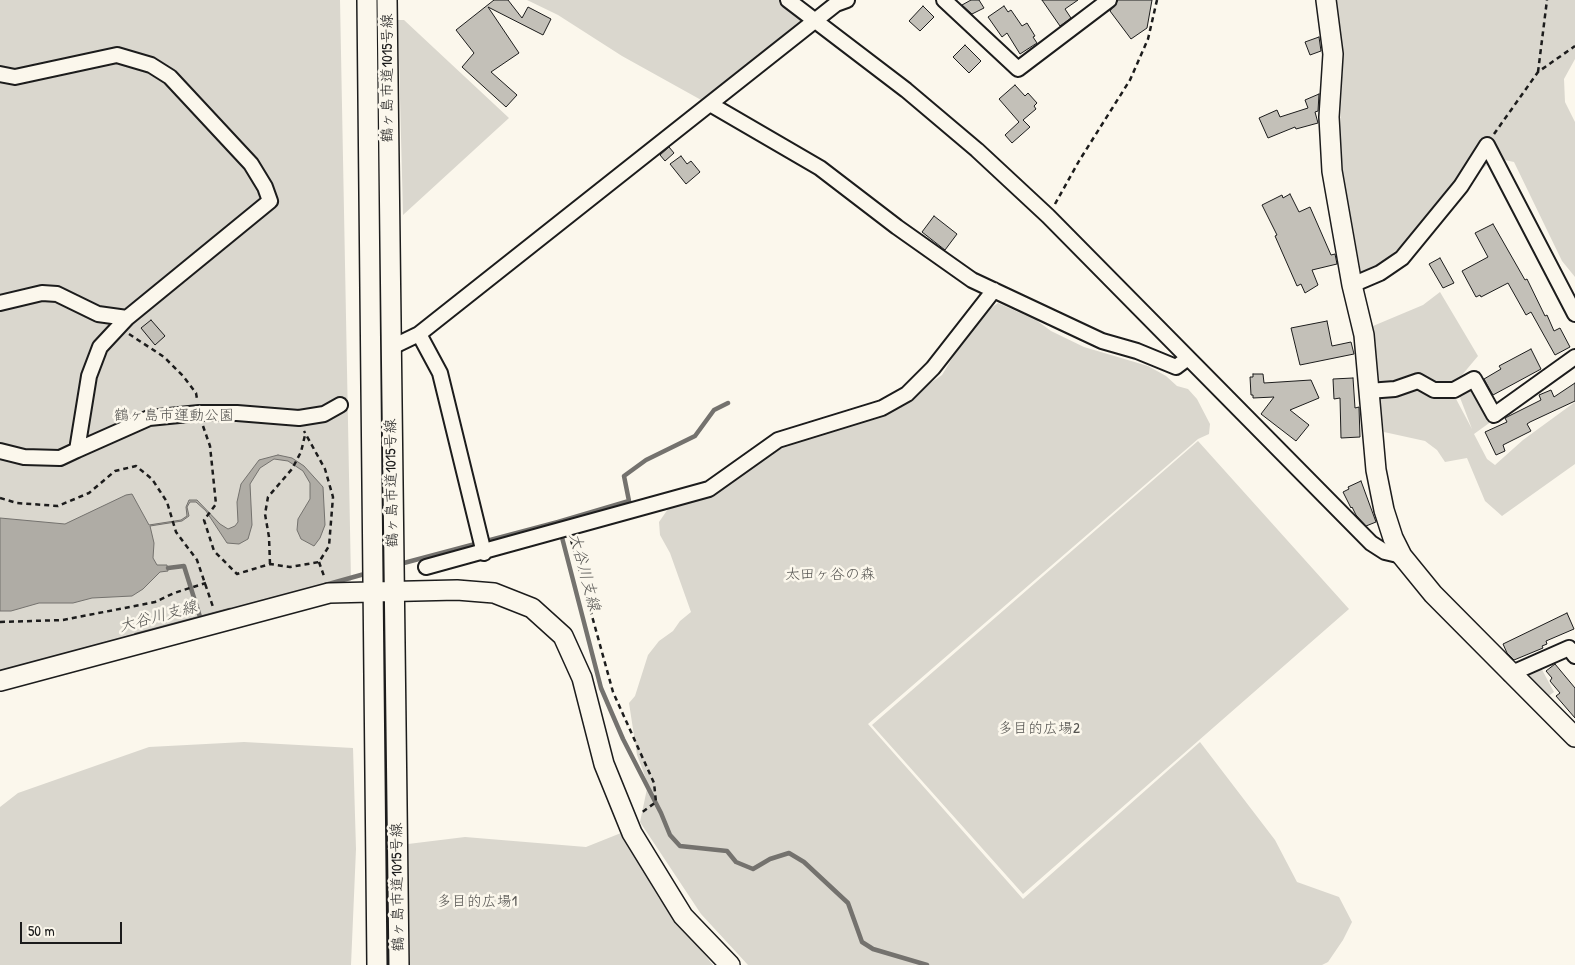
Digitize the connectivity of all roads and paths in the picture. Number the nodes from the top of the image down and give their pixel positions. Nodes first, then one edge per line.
1 (367, 0) edge
2 (387, 0) edge
3 (788, 0) edge
4 (847, 0) edge
5 (944, 0) edge
6 (1109, 0) edge
7 (1157, 0) edge
8 (1326, 0) edge
9 (1547, 0) edge
10 (816, 20) junction
11 (1575, 46) edge
12 (1538, 72) junction
13 (0, 74) edge
14 (710, 104) junction
15 (1487, 144) junction
16 (1048, 216) junction
17 (1352, 285) junction
18 (994, 290) junction
19 (0, 303) edge
20 (1575, 314) edge
21 (123, 323) junction
22 (418, 334) junction
23 (390, 348) junction
24 (1575, 357) edge
25 (1188, 358) junction
26 (1368, 391) junction
27 (340, 405) dead end
28 (199, 413) junction
29 (299, 418) junction
30 (305, 434) junction
31 (0, 450) edge
32 (77, 450) junction
33 (0, 498) edge
34 (568, 529) junction
35 (484, 552) junction
36 (1402, 556) junction
37 (270, 564) junction
38 (426, 567) dead end
39 (206, 583) junction
40 (375, 590) junction
41 (394, 590) junction
42 (0, 622) edge
43 (218, 623) junction
44 (1575, 656) edge
45 (1510, 674) junction
46 (0, 681) edge
47 (1575, 737) edge
48 (641, 813) dead end
49 (377, 965) edge
50 (399, 965) edge
51 (730, 965) edge

1 - 40 street, 鶴ヶ島市道1015号線
2 - 23 street, 鶴ヶ島市道1015号線
3 - 10 street
4 - 10 street
5 - 6 street
7 - 16 path
8 - 17 street
9 - 12 path
10 - 14 street
10 - 16 street
11 - 12 path
12 - 15 path
13 - 21 street
14 - 18 street
14 - 22 street
15 - 17 street
15 - 20 street
16 - 25 street
17 - 26 street
18 - 25 street
18 - 34 street
19 - 21 street
21 - 28 path
21 - 32 street
22 - 23 street
22 - 35 street
23 - 41 street, 鶴ヶ島市道1015号線
24 - 26 street
25 - 36 street
26 - 36 street
27 - 29 street
28 - 29 street
28 - 32 street
28 - 37 path
29 - 30 path
30 - 37 path
30 - 37 path
31 - 32 street
33 - 39 path
34 - 35 street
34 - 48 path
35 - 38 street
36 - 45 street
39 - 42 path
39 - 43 path
40 - 41 street
40 - 43 street
40 - 49 street, 鶴ヶ島市道1015号線
41 - 50 street, 鶴ヶ島市道1015号線
41 - 51 street
43 - 46 street
44 - 45 street
45 - 47 street

